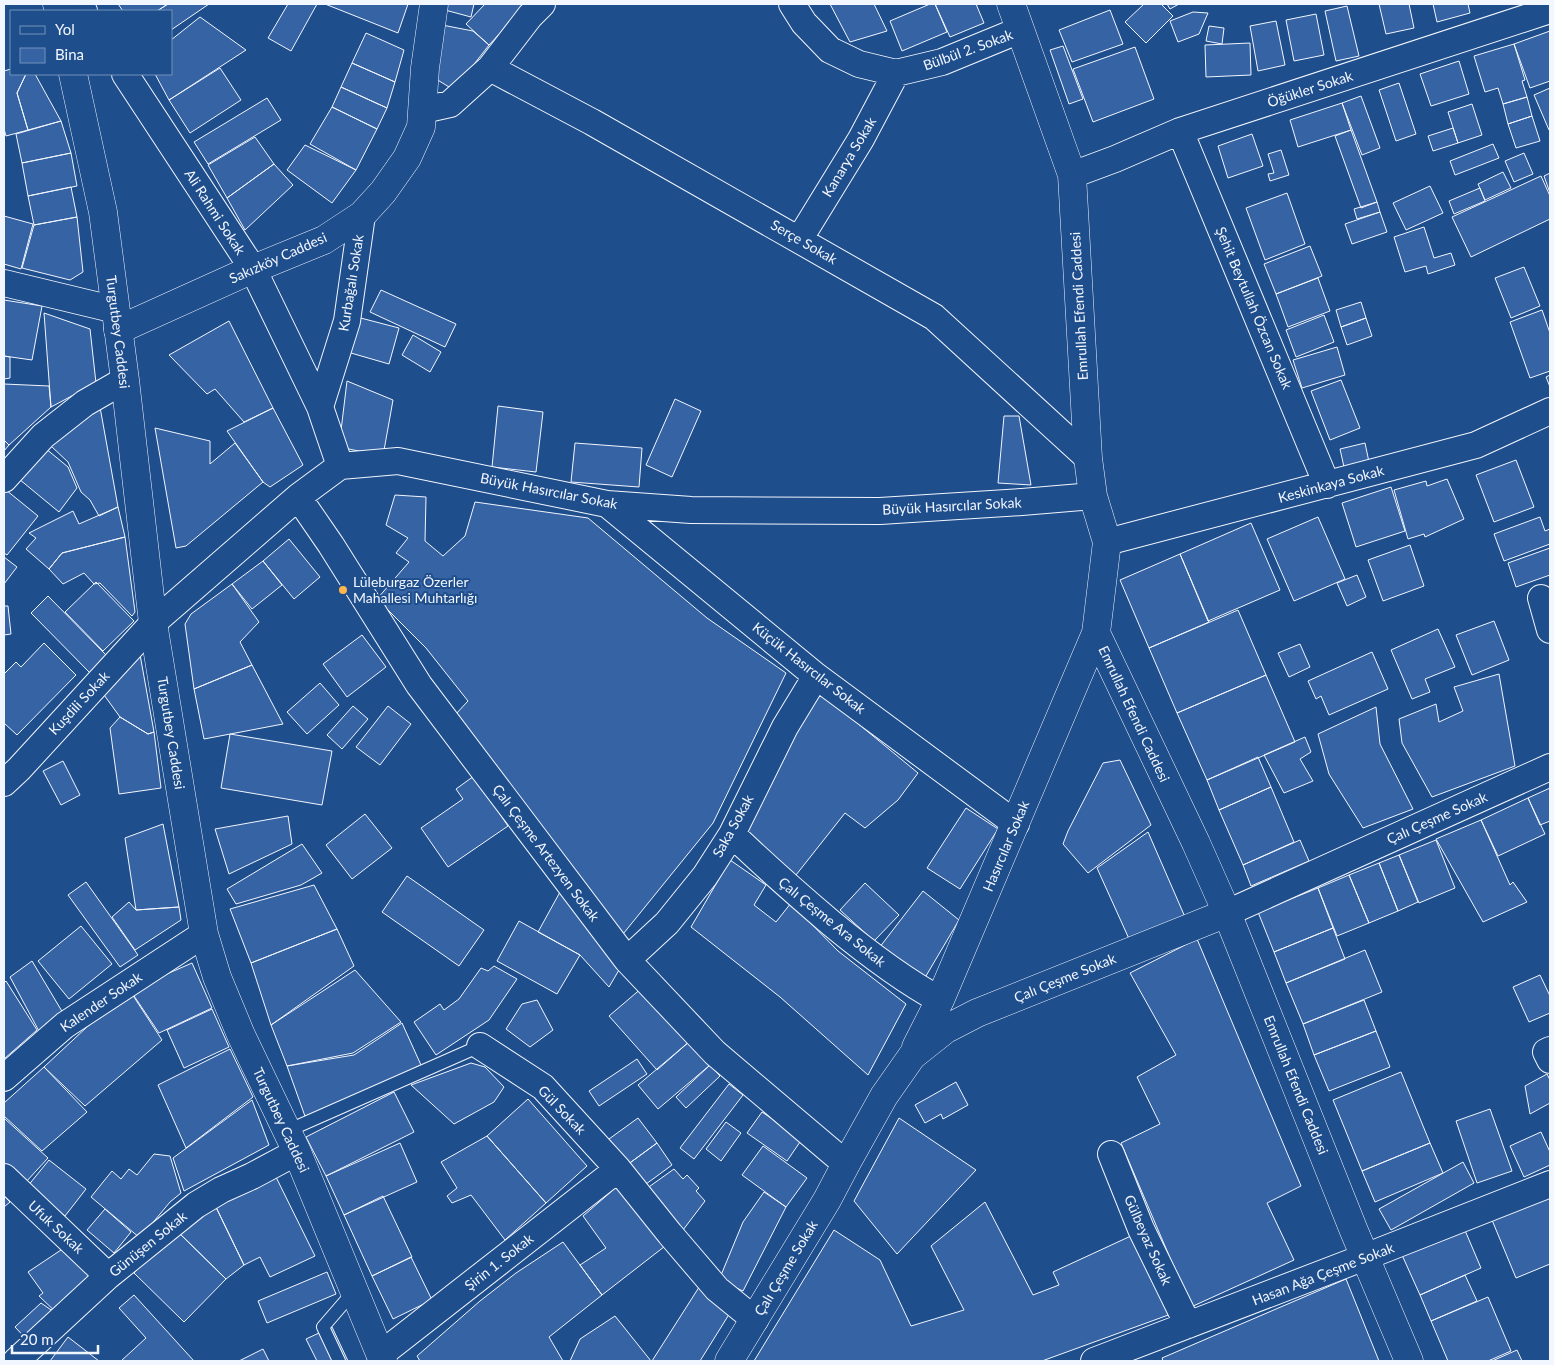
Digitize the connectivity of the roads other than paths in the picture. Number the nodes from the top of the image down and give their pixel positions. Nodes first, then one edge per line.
1 (434, 4) edge
2 (542, 4) edge
3 (792, 4) edge
4 (1550, 10) edge
5 (1016, 11) edge
6 (490, 68) junction
7 (896, 73) junction
8 (73, 75) edge
9 (126, 75) edge
10 (422, 110) junction
11 (1180, 131) junction
12 (1072, 175) junction
13 (362, 215) junction
14 (799, 240) junction
15 (253, 269) junction
16 (4, 282) edge
17 (117, 320) junction
18 (125, 380) junction
19 (320, 408) junction
20 (1550, 411) edge
21 (1088, 458) junction
22 (340, 466) junction
23 (4, 479) edge
24 (1327, 485) junction
25 (1093, 496) junction
26 (298, 497) junction
27 (607, 504) junction
28 (1107, 542) junction
29 (1541, 598) dead end
30 (153, 623) junction
31 (1550, 630) edge
32 (1096, 633) junction
33 (816, 676) junction
34 (1550, 767) edge
35 (4, 783) edge
36 (1016, 824) junction
37 (732, 834) junction
38 (1227, 912) junction
39 (204, 934) junction
40 (627, 960) junction
41 (940, 1000) junction
42 (480, 1046) joint
43 (1550, 1050) edge
44 (912, 1056) junction
45 (1550, 1060) edge
46 (4, 1078) edge
47 (292, 1142) junction
48 (1111, 1154) dead end
49 (846, 1164) junction
50 (618, 1169) junction
51 (4, 1177) edge
52 (1550, 1184) edge
53 (1365, 1257) junction
54 (108, 1276) junction
55 (354, 1291) junction
56 (755, 1320) junction
57 (1188, 1326) junction
58 (382, 1358) edge
59 (16, 1361) edge
60 (339, 1361) edge
61 (729, 1361) edge
62 (1094, 1361) edge
63 (1409, 1361) edge

1 - 10 main road, Sakızköy Caddesi
2 - 6 street
3 - 7 street, Bülbül 2. Sokak
4 - 11 street, Öğükler Sokak
5 - 7 street, Bülbül 2. Sokak
5 - 12 main road, Emrullah Efendi Caddesi
6 - 10 street
6 - 14 street, Serçe Sokak
7 - 14 street, Kanarya Sokak
8 - 17 main road, Turgutbey Caddesi
9 - 15 street, Ali Rahmi Sokak
10 - 13 main road, Sakızköy Caddesi
11 - 12 street, Öğükler Sokak
11 - 24 street, Şehit Beytullah Özcan Sokak
12 - 21 main road, Emrullah Efendi Caddesi
13 - 15 main road, Sakızköy Caddesi
13 - 19 street, Kurbağalı Sokak
14 - 21 street, Serçe Sokak
15 - 17 main road, Sakızköy Caddesi
15 - 19 street, Ali Rahmi Sokak
16 - 17 street
17 - 18 main road, Turgutbey Caddesi
18 - 23 street
18 - 30 main road, Turgutbey Caddesi
19 - 22 street, Ali Rahmi Sokak
20 - 24 street, Keskinkaya Sokak
21 - 25 main road, Emrullah Efendi Caddesi
22 - 26 street
22 - 27 street, Büyük Hasırcılar Sokak
24 - 28 street, Keskinkaya Sokak
25 - 27 street, Büyük Hasırcılar Sokak
25 - 28 main road, Emrullah Efendi Caddesi
26 - 30 street
26 - 40 street, Çalı Çeşme Artezyen Sokak
27 - 33 street, Küçük Hasırcılar Sokak
28 - 32 main road, Emrullah Efendi Caddesi
29 - 31 street
30 - 35 street, Kuşdili Sokak
30 - 39 main road, Turgutbey Caddesi
32 - 36 main road, Hasırcılar Sokak
32 - 38 main road, Emrullah Efendi Caddesi
33 - 36 street, Küçük Hasırcılar Sokak
33 - 37 street, Saka Sokak
34 - 38 street, Çalı Çeşme Sokak
36 - 41 main road, Hasırcılar Sokak
37 - 40 street, Saka Sokak
37 - 41 street, Çalı Çeşme Ara Sokak
38 - 44 main road, Çalı Çeşme Sokak
38 - 53 main road, Emrullah Efendi Caddesi
39 - 46 street, Kalender Sokak
39 - 47 main road, Turgutbey Caddesi
40 - 49 street, Çalı Çeşme Artezyen Sokak
41 - 44 main road, Hasırcılar Sokak
42 - 47 lane, Gül Sokak
42 - 50 street, Gül Sokak
43 - 45 street
44 - 49 main road, Çalı Çeşme Sokak
47 - 54 street, Günüşen Sokak
47 - 55 main road, Turgutbey Caddesi
48 - 57 street, Gülbeyaz Sokak
49 - 56 main road, Çalı Çeşme Sokak
50 - 56 street, Gül Sokak
50 - 58 street, Şirin 1. Sokak
51 - 54 street, Ufuk Sokak
52 - 53 street, Hasan Ağa Çeşme Sokak
53 - 57 street, Hasan Ağa Çeşme Sokak
53 - 63 main road, Emrullah Efendi Caddesi
54 - 59 street, Günüşen Sokak
55 - 58 main road, Turgutbey Caddesi
55 - 60 lane
56 - 61 main road, Çalı Çeşme Sokak
57 - 62 street, Hasan Ağa Çeşme Sokak

